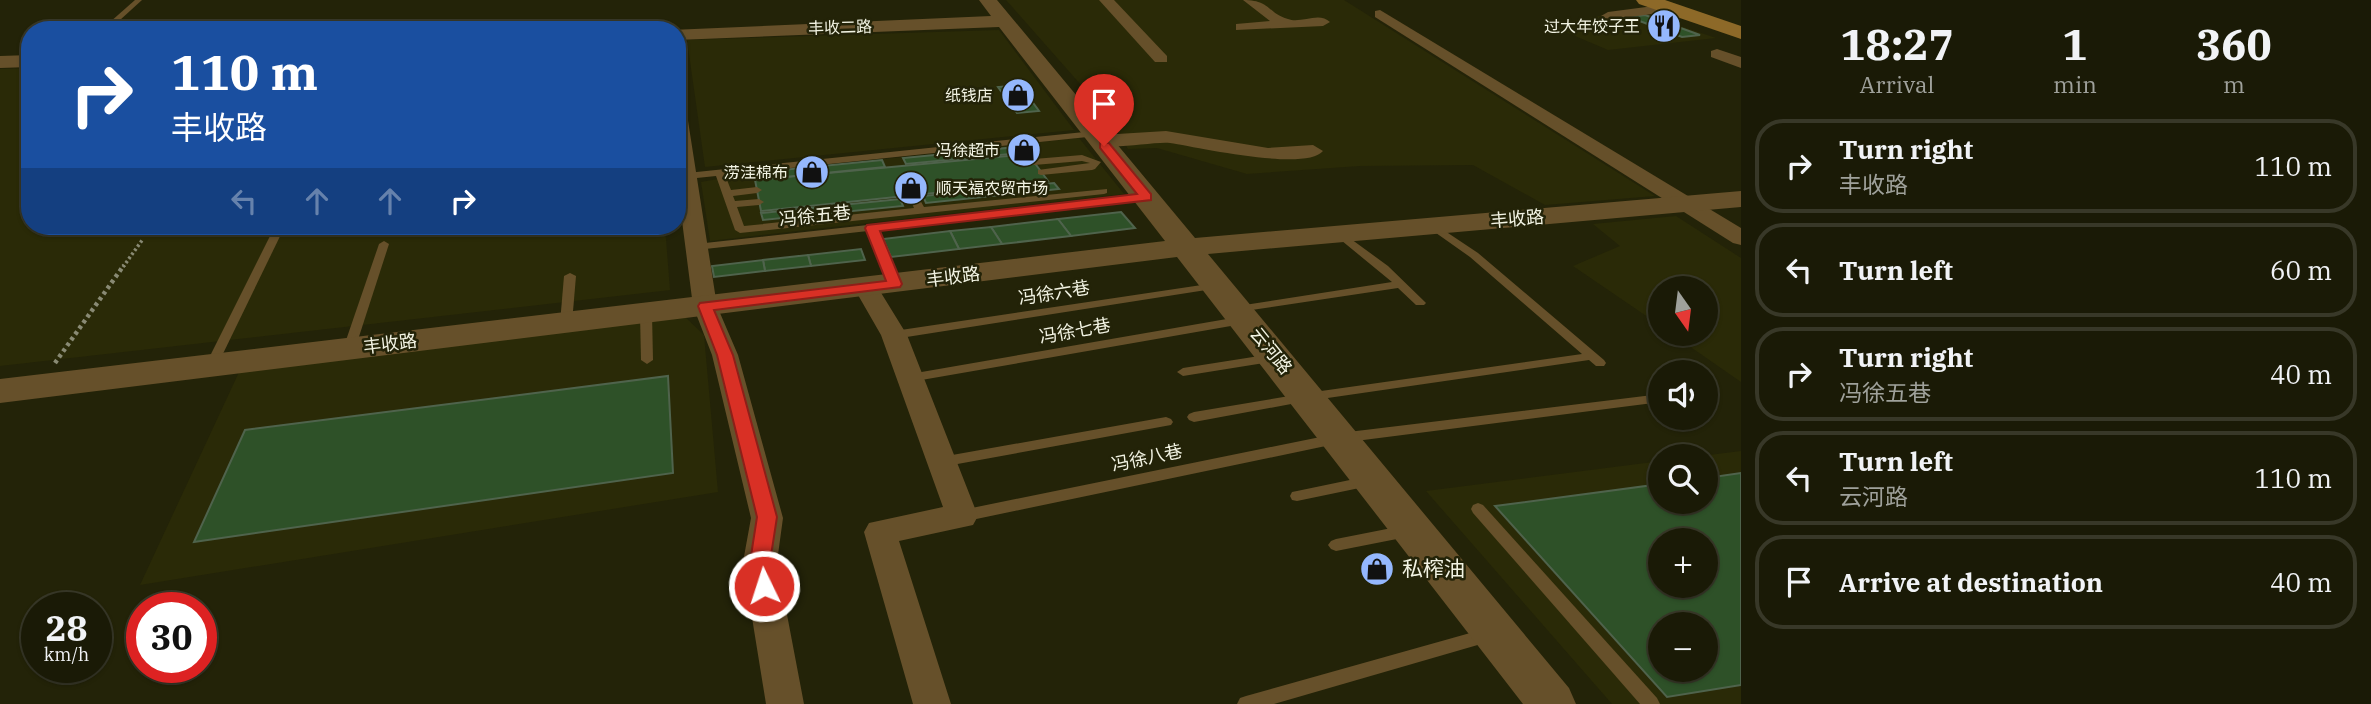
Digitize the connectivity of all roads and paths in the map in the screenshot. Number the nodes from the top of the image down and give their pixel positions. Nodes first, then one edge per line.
1 (139, 0) edge
2 (1106, 0) edge
3 (1250, 0) edge
4 (1646, 0) edge
5 (1669, 8) junction
6 (996, 11) edge
7 (1380, 14) dead end
8 (1608, 16) dead end
9 (114, 21) edge
10 (1323, 22) dead end
11 (1241, 27) dead end
12 (1282, 30) junction
13 (686, 32) edge
14 (1741, 33) edge
15 (1717, 54) dead end
16 (1161, 59) dead end
17 (21, 61) edge
18 (0, 62) edge
19 (1741, 63) edge
20 (1098, 138) junction
21 (1313, 151) dead end
22 (1034, 162) dead end
23 (686, 170) edge
24 (1041, 172) dead end
25 (720, 173) junction
26 (687, 177) junction
27 (757, 190) dead end
28 (1104, 191) dead end
29 (729, 193) junction
30 (913, 195) dead end
31 (1146, 197) junction
32 (1741, 199) edge
33 (759, 202) dead end
34 (732, 204) junction
35 (1686, 204) junction
36 (920, 210) junction
37 (1433, 226) junction
38 (872, 228) junction
39 (1340, 234) junction
40 (276, 235) edge
41 (1741, 239) edge
42 (143, 240) dead end
43 (384, 244) dead end
44 (696, 247) junction
45 (1188, 247) junction
46 (570, 275) dead end
47 (1401, 284) junction
48 (880, 286) junction
49 (1420, 303) dead end
50 (1234, 305) junction
51 (705, 306) junction
52 (646, 313) junction
53 (566, 323) junction
54 (894, 335) junction
55 (349, 349) junction
56 (1276, 357) junction
57 (648, 360) dead end
58 (211, 366) junction
59 (1182, 372) dead end
60 (910, 378) junction
61 (13, 393) edge
62 (1307, 397) junction
63 (1648, 400) edge
64 (1194, 416) dead end
65 (1166, 422) dead end
66 (1340, 438) junction
67 (941, 462) junction
68 (1374, 480) junction
69 (1297, 496) dead end
70 (1478, 509) dead end
71 (962, 516) junction
72 (1413, 530) junction
73 (1336, 545) dead end
74 (1495, 633) junction
75 (1543, 700) edge
76 (785, 704) edge
77 (932, 704) edge
78 (1246, 704) edge
79 (1651, 704) edge

1 - 9 lane
2 - 16 street
3 - 12 street
4 - 5 main road
5 - 8 street
5 - 14 main road
6 - 13 street, 丰收二路
6 - 20 street, 云河路
7 - 35 street
10 - 12 street
11 - 12 street
15 - 19 street
17 - 18 street
20 - 21 street
20 - 25 lane
20 - 31 street, 云河路
22 - 24 lane
23 - 26 street
25 - 26 lane
25 - 29 lane
26 - 44 street
27 - 29 lane
28 - 36 lane
29 - 34 lane
30 - 36 lane
31 - 38 lane, 冯徐五巷
31 - 45 street, 云河路
32 - 35 street, 丰收路
33 - 34 lane
34 - 36 lane
35 - 37 street, 丰收路
35 - 41 street
37 - 39 street, 丰收路
37 - 62 lane
38 - 44 lane, 冯徐五巷
38 - 48 lane
39 - 45 street, 丰收路
39 - 47 lane
40 - 58 lane
42 - 61 path
43 - 55 lane
44 - 51 street
45 - 48 street, 丰收路
45 - 50 street, 云河路
46 - 53 lane
47 - 49 lane
47 - 50 lane
48 - 51 street, 丰收路
48 - 54 street
50 - 54 lane, 冯徐六巷
50 - 56 street, 云河路
50 - 60 lane, 冯徐七巷
51 - 52 street, 丰收路
51 - 76 street
52 - 53 street, 丰收路
52 - 57 lane
53 - 55 street, 丰收路
54 - 60 street
55 - 58 street, 丰收路
56 - 59 lane
56 - 62 street, 云河路
58 - 61 street, 丰收路
60 - 67 street
62 - 64 lane
62 - 66 street, 云河路
63 - 66 lane, 冯徐八巷
65 - 67 lane
66 - 68 street, 云河路
66 - 71 lane, 冯徐八巷
67 - 71 street
68 - 69 lane
68 - 72 street, 云河路
70 - 79 lane
71 - 77 street
72 - 73 lane
72 - 74 street, 云河路
74 - 75 street, 云河路
74 - 78 lane

